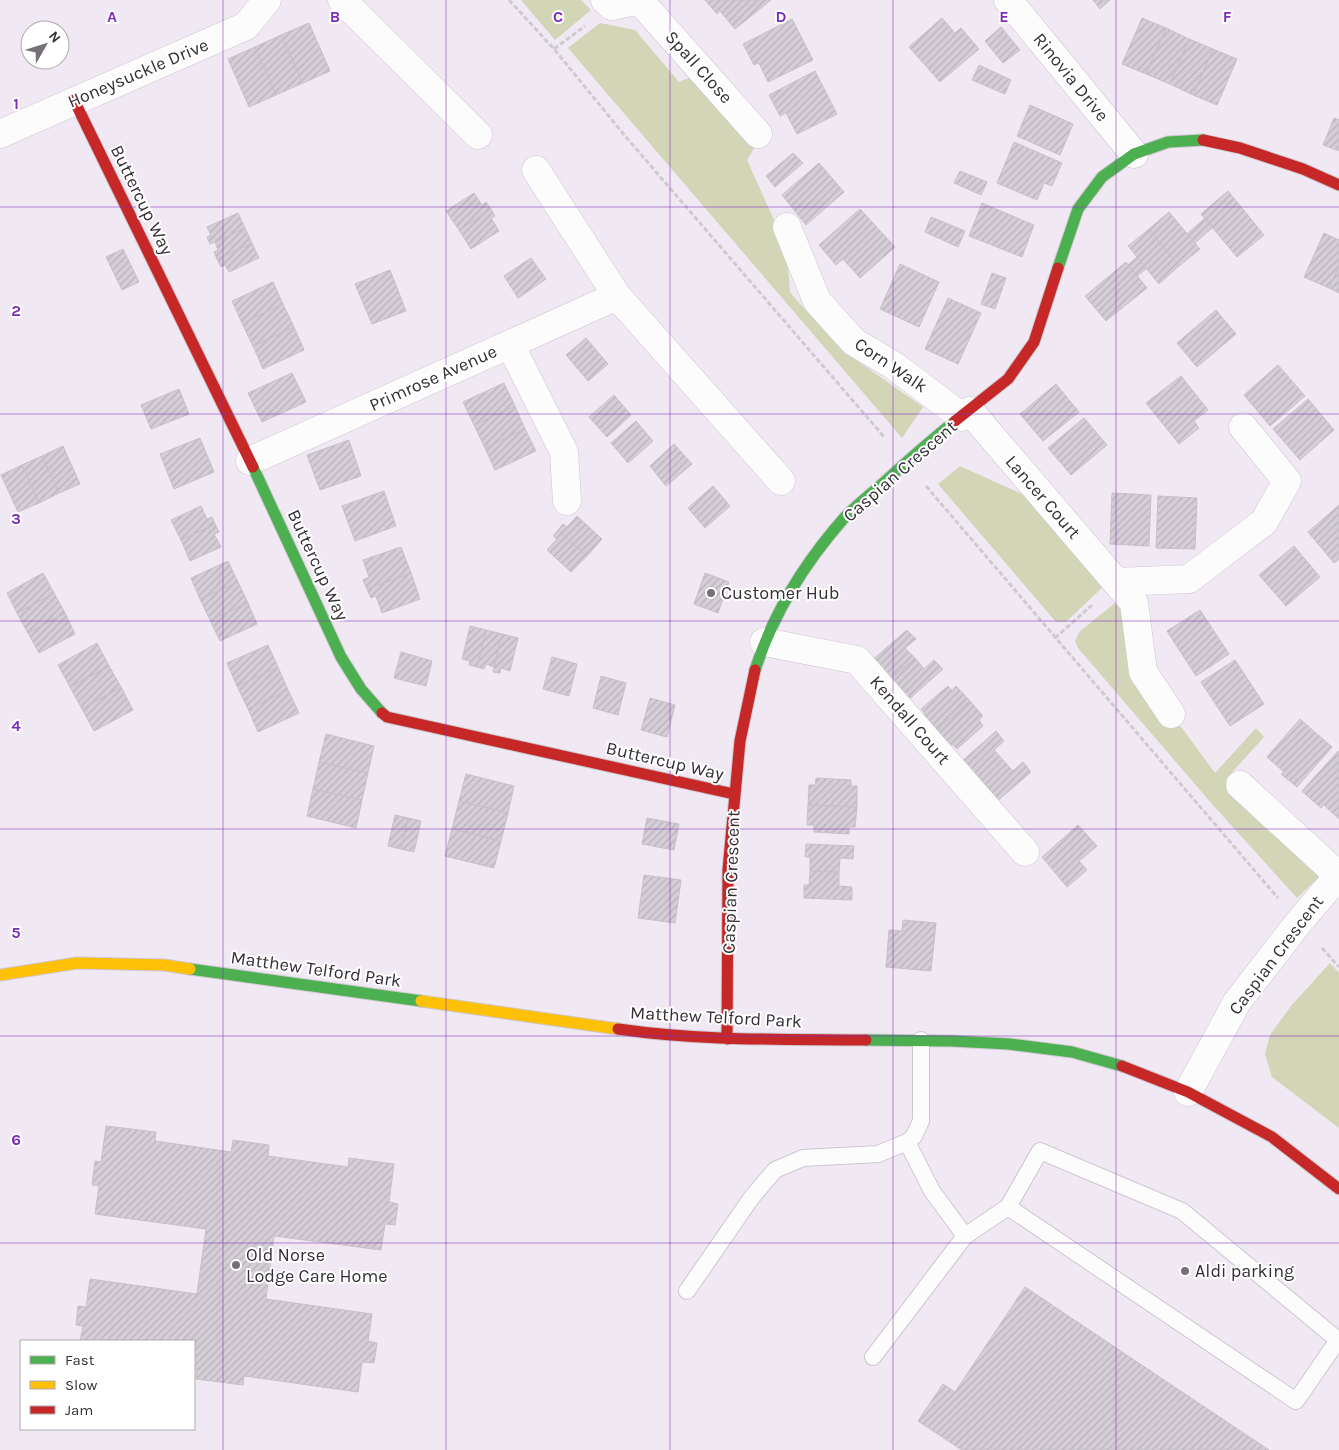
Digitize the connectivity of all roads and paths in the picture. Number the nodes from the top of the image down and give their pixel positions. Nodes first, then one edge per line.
1 (267, 0) edge
2 (342, 0) edge
3 (509, 0) edge
4 (639, 0) edge
5 (1008, 0) edge
6 (608, 3) edge
7 (554, 49) junction
8 (74, 100) junction
9 (0, 134) edge
10 (758, 134) dead end
11 (478, 135) dead end
12 (1134, 154) junction
13 (536, 170) dead end
14 (1339, 185) edge
15 (787, 227) dead end
16 (617, 296) junction
17 (510, 344) junction
18 (966, 414) junction
19 (1243, 427) dead end
20 (250, 461) junction
21 (907, 463) junction
22 (781, 481) dead end
23 (567, 501) dead end
24 (1116, 582) junction
25 (1055, 638) junction
26 (764, 642) junction
27 (1171, 714) dead end
28 (1240, 785) dead end
29 (734, 794) junction
30 (1025, 852) dead end
31 (1339, 875) edge
32 (1299, 922) junction
33 (1339, 966) edge
34 (0, 975) edge
35 (727, 1039) junction
36 (921, 1040) junction
37 (1188, 1092) junction
38 (907, 1142) junction
39 (1339, 1188) edge
40 (1008, 1207) junction
41 (965, 1236) junction
42 (687, 1291) dead end
43 (873, 1357) dead end

1 - 8 street, Honeysuckle Drive
2 - 11 street
3 - 7 path
4 - 6 street, Spall Close
4 - 10 street, Spall Close
5 - 12 street, Rinovia Drive
6 - 7 path
7 - 21 path
8 - 9 street, Honeysuckle Drive
8 - 20 street, Buttercup Way
12 - 14 street, Caspian Crescent
12 - 18 street, Caspian Crescent
13 - 16 street
15 - 18 street, Corn Walk
16 - 17 street, Primrose Avenue
16 - 22 street
17 - 20 street, Primrose Avenue
17 - 23 street
18 - 21 street, Caspian Crescent
18 - 24 street, Lancer Court
19 - 24 street
20 - 29 street, Buttercup Way
21 - 25 path
21 - 26 street, Caspian Crescent
24 - 25 path
24 - 27 street, Lancer Court
25 - 32 path
26 - 29 street, Caspian Crescent
26 - 30 street, Kendall Court
28 - 31 street
29 - 35 street, Caspian Crescent
31 - 32 street, Caspian Crescent
32 - 33 path
32 - 37 street, Caspian Crescent
34 - 35 street, Matthew Telford Park
35 - 36 street, Matthew Telford Park
36 - 37 street, Matthew Telford Park
36 - 38 lane
37 - 39 street, Matthew Telford Park
38 - 41 lane
38 - 42 lane
40 - 40 lane
40 - 41 lane
41 - 43 lane

